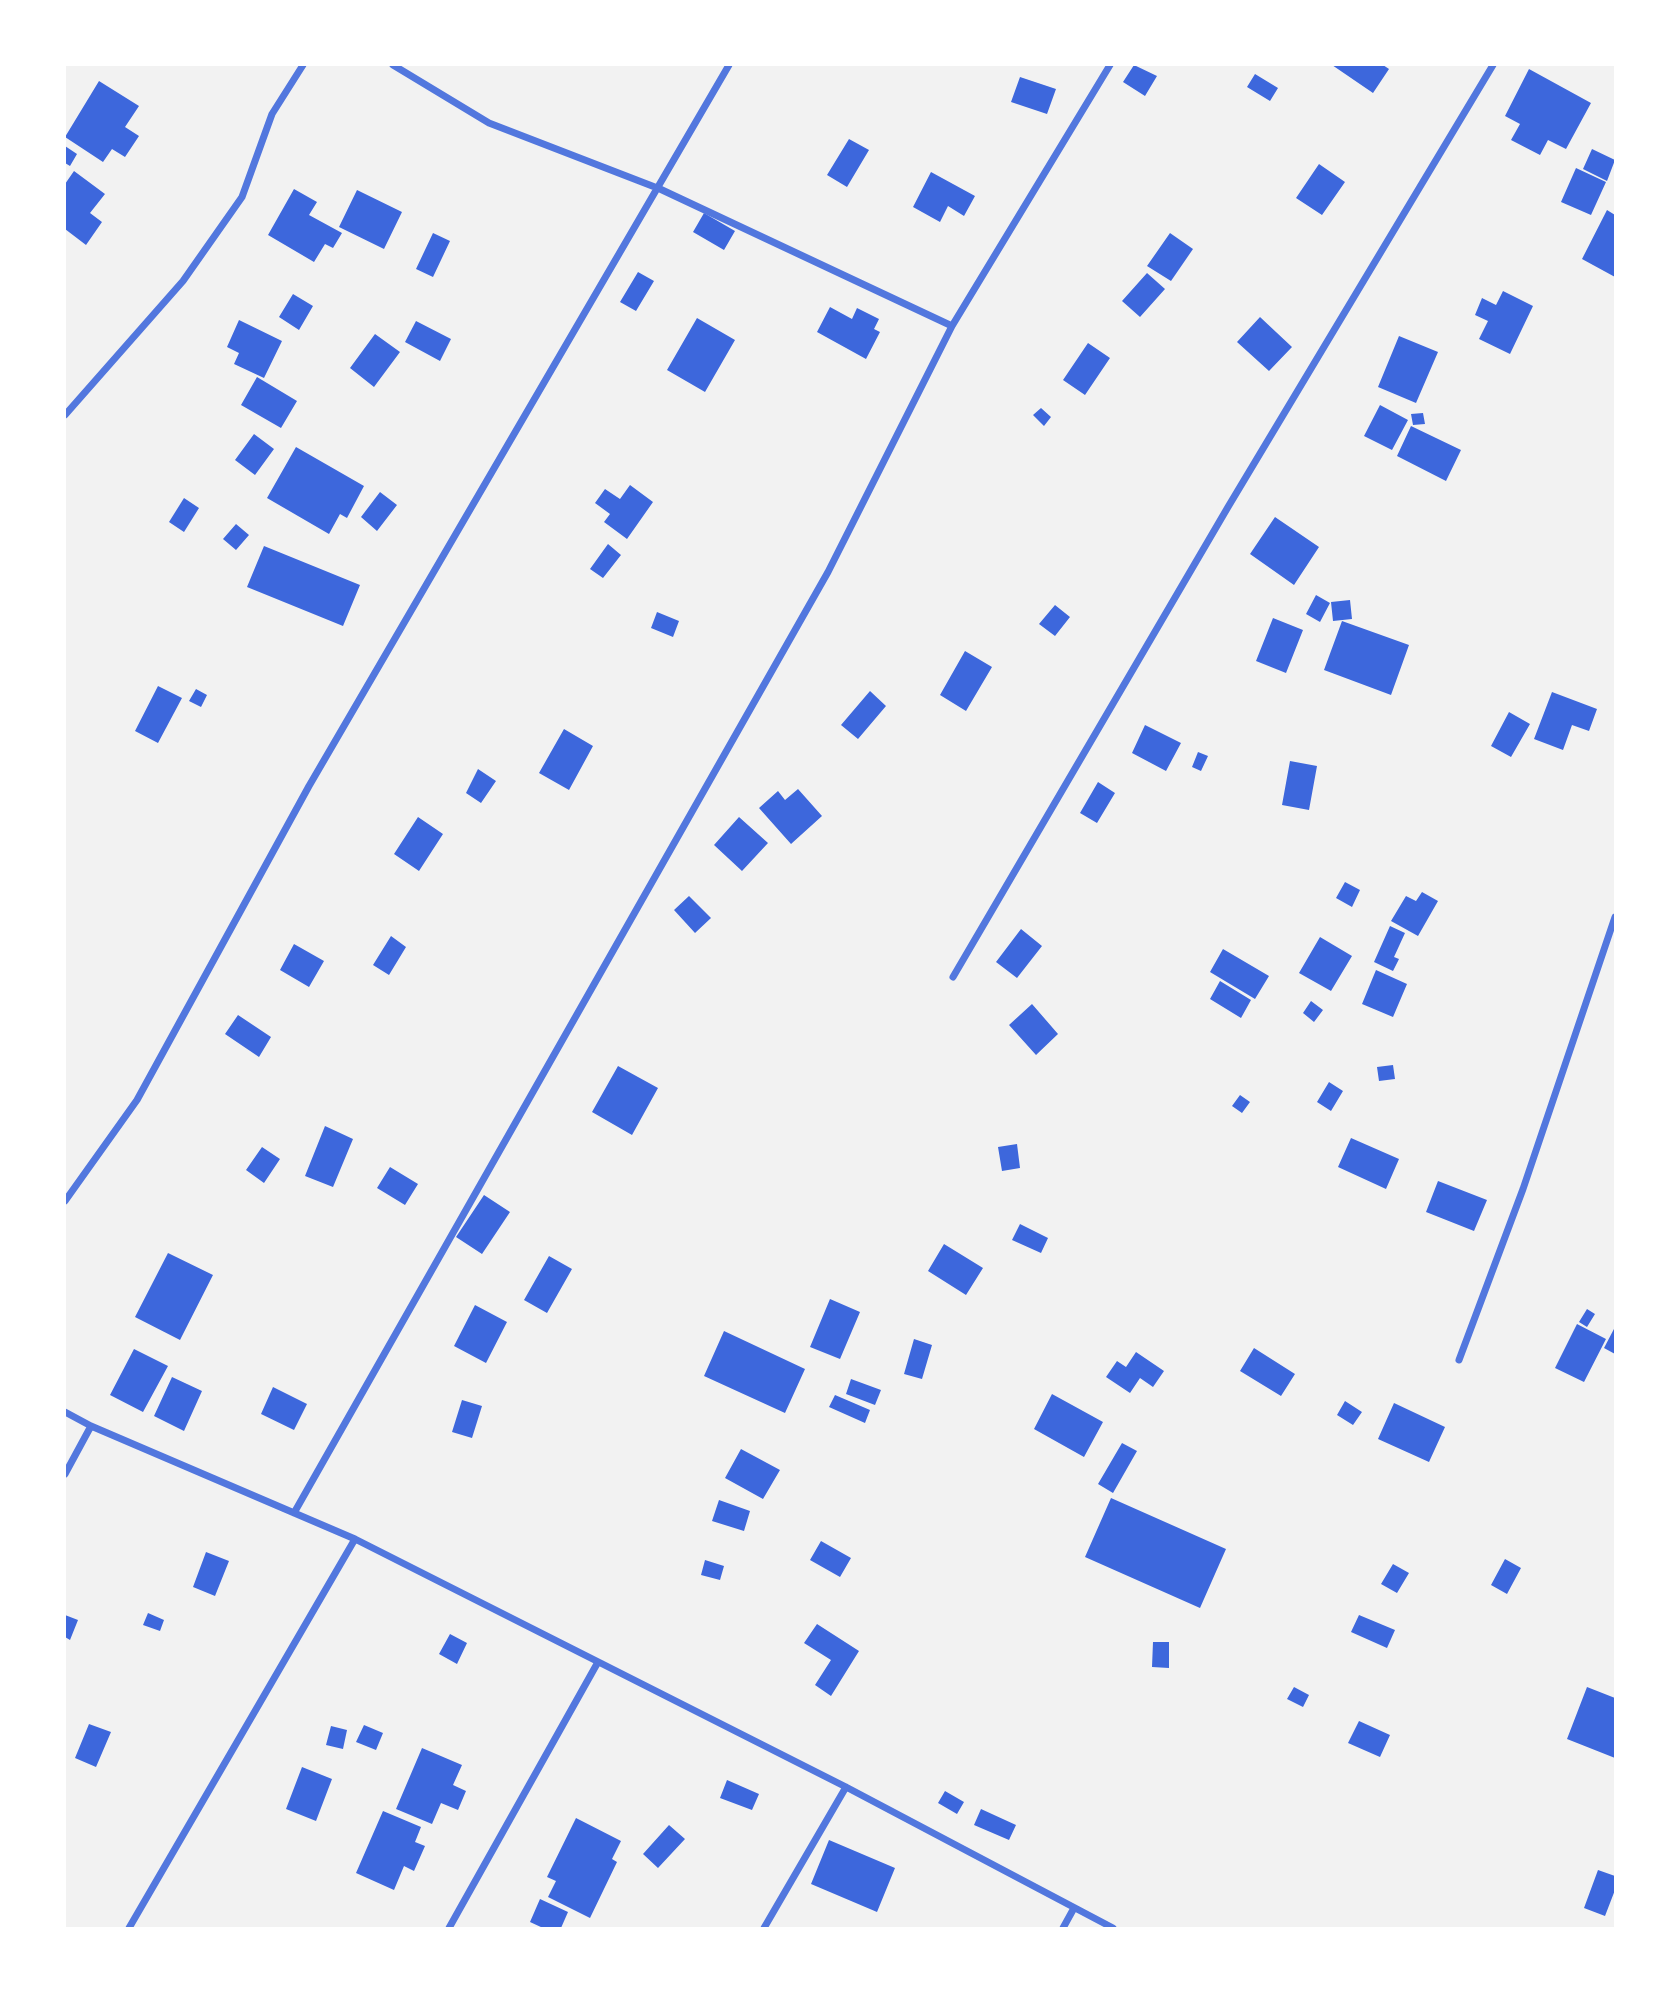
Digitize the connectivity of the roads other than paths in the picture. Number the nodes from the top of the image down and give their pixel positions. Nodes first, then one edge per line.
1 (303, 65) edge
2 (393, 65) edge
3 (729, 65) edge
4 (1110, 65) edge
5 (1493, 65) edge
6 (660, 189) junction
7 (952, 326) junction
8 (65, 415) edge
9 (1615, 918) edge
10 (953, 977) dead end
11 (65, 1201) edge
12 (1459, 1360) dead end
13 (65, 1412) edge
14 (91, 1426) junction
15 (65, 1474) edge
16 (294, 1513) junction
17 (355, 1539) junction
18 (598, 1662) junction
19 (846, 1787) junction
20 (1074, 1908) junction
21 (129, 1928) edge
22 (449, 1928) edge
23 (764, 1928) edge
24 (1063, 1928) edge
25 (1113, 1928) edge

1 - 8 street
2 - 6 street
3 - 6 street
4 - 7 street
5 - 10 street
6 - 7 street
6 - 11 street
7 - 16 street
9 - 12 street
13 - 14 street
14 - 15 street
14 - 16 street
16 - 17 street
17 - 18 street
17 - 21 street
18 - 19 street
18 - 22 street
19 - 20 street
19 - 23 street
20 - 24 street
20 - 25 street

